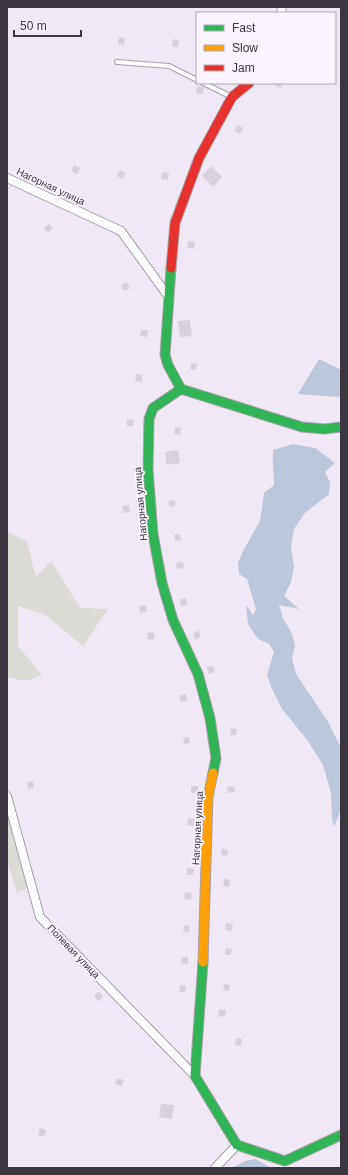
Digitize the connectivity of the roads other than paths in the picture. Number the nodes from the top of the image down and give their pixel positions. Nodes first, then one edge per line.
1 (117, 62) dead end
2 (196, 80) edge
3 (206, 84) edge
4 (248, 84) edge
5 (232, 98) junction
6 (7, 178) edge
7 (168, 296) junction
8 (181, 389) junction
9 (341, 427) edge
10 (7, 796) edge
11 (195, 1076) junction
12 (341, 1135) edge
13 (237, 1145) junction
14 (215, 1168) edge

1 - 2 lane
3 - 5 lane
4 - 5 street
5 - 7 street
6 - 7 street, Нагорная улица
7 - 8 street
8 - 9 street
8 - 11 street, Нагорная улица
10 - 11 street, Полевая улица
11 - 13 street
12 - 13 street
13 - 14 street

